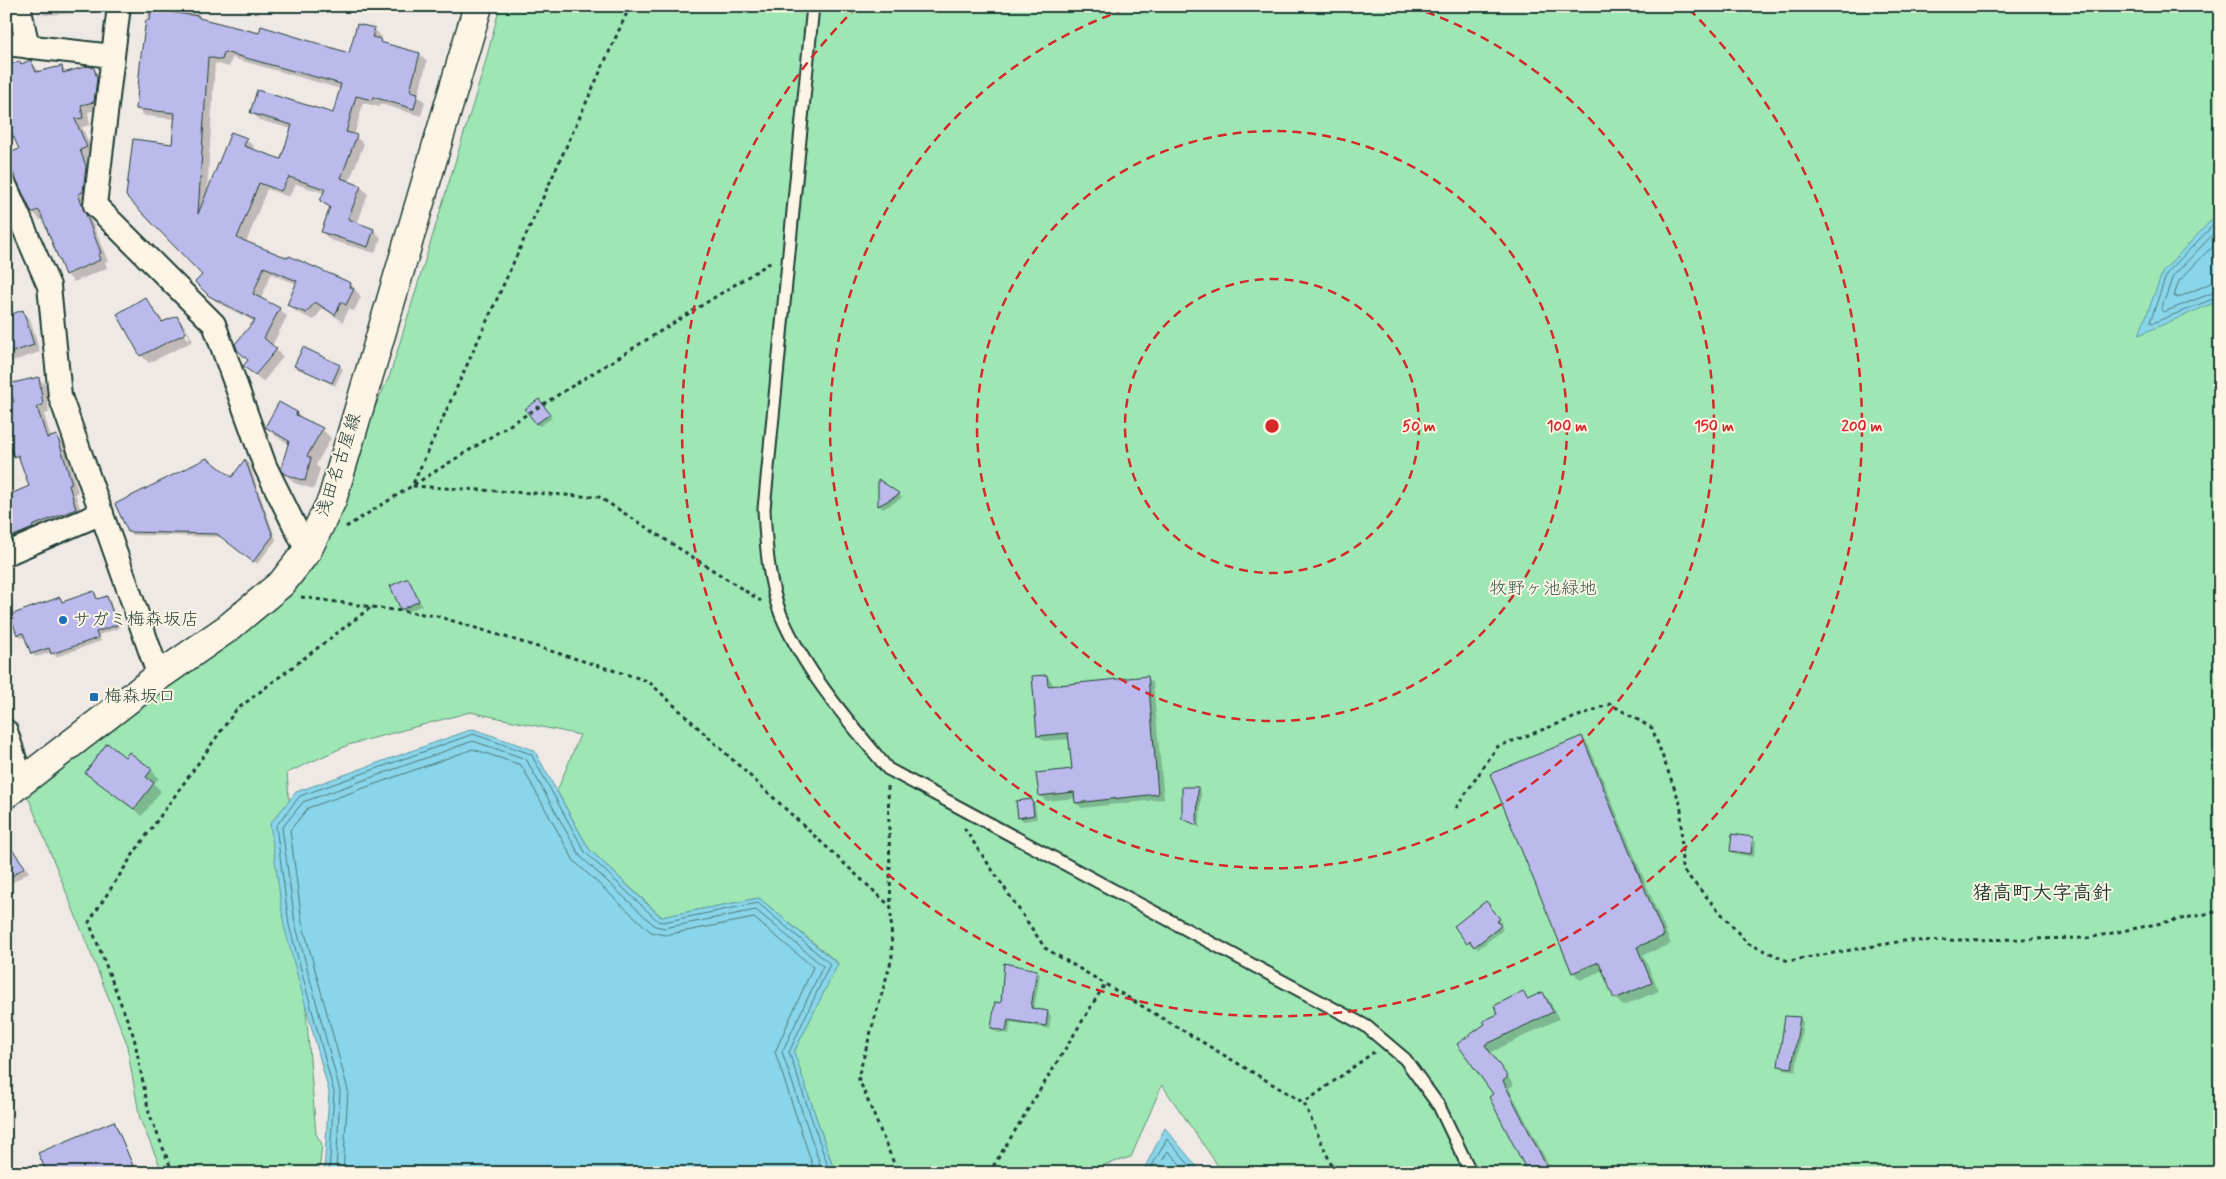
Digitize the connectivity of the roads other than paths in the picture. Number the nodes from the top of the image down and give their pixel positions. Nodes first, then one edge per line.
1 (19, 6) edge
2 (119, 6) edge
3 (478, 6) edge
4 (813, 6) edge
5 (17, 45) edge
6 (113, 56) junction
7 (6, 187) edge
8 (102, 514) junction
9 (307, 551) junction
10 (6, 554) edge
11 (159, 676) junction
12 (6, 731) edge
13 (14, 788) edge
14 (1470, 1173) edge

1 - 5 street
2 - 6 street
3 - 9 main road, 浅田名古屋線
4 - 14 lane
5 - 6 street
6 - 9 street
7 - 8 street
8 - 10 street
8 - 11 street
9 - 11 main road, 浅田名古屋線
11 - 13 main road, 浅田名古屋線
12 - 13 street

